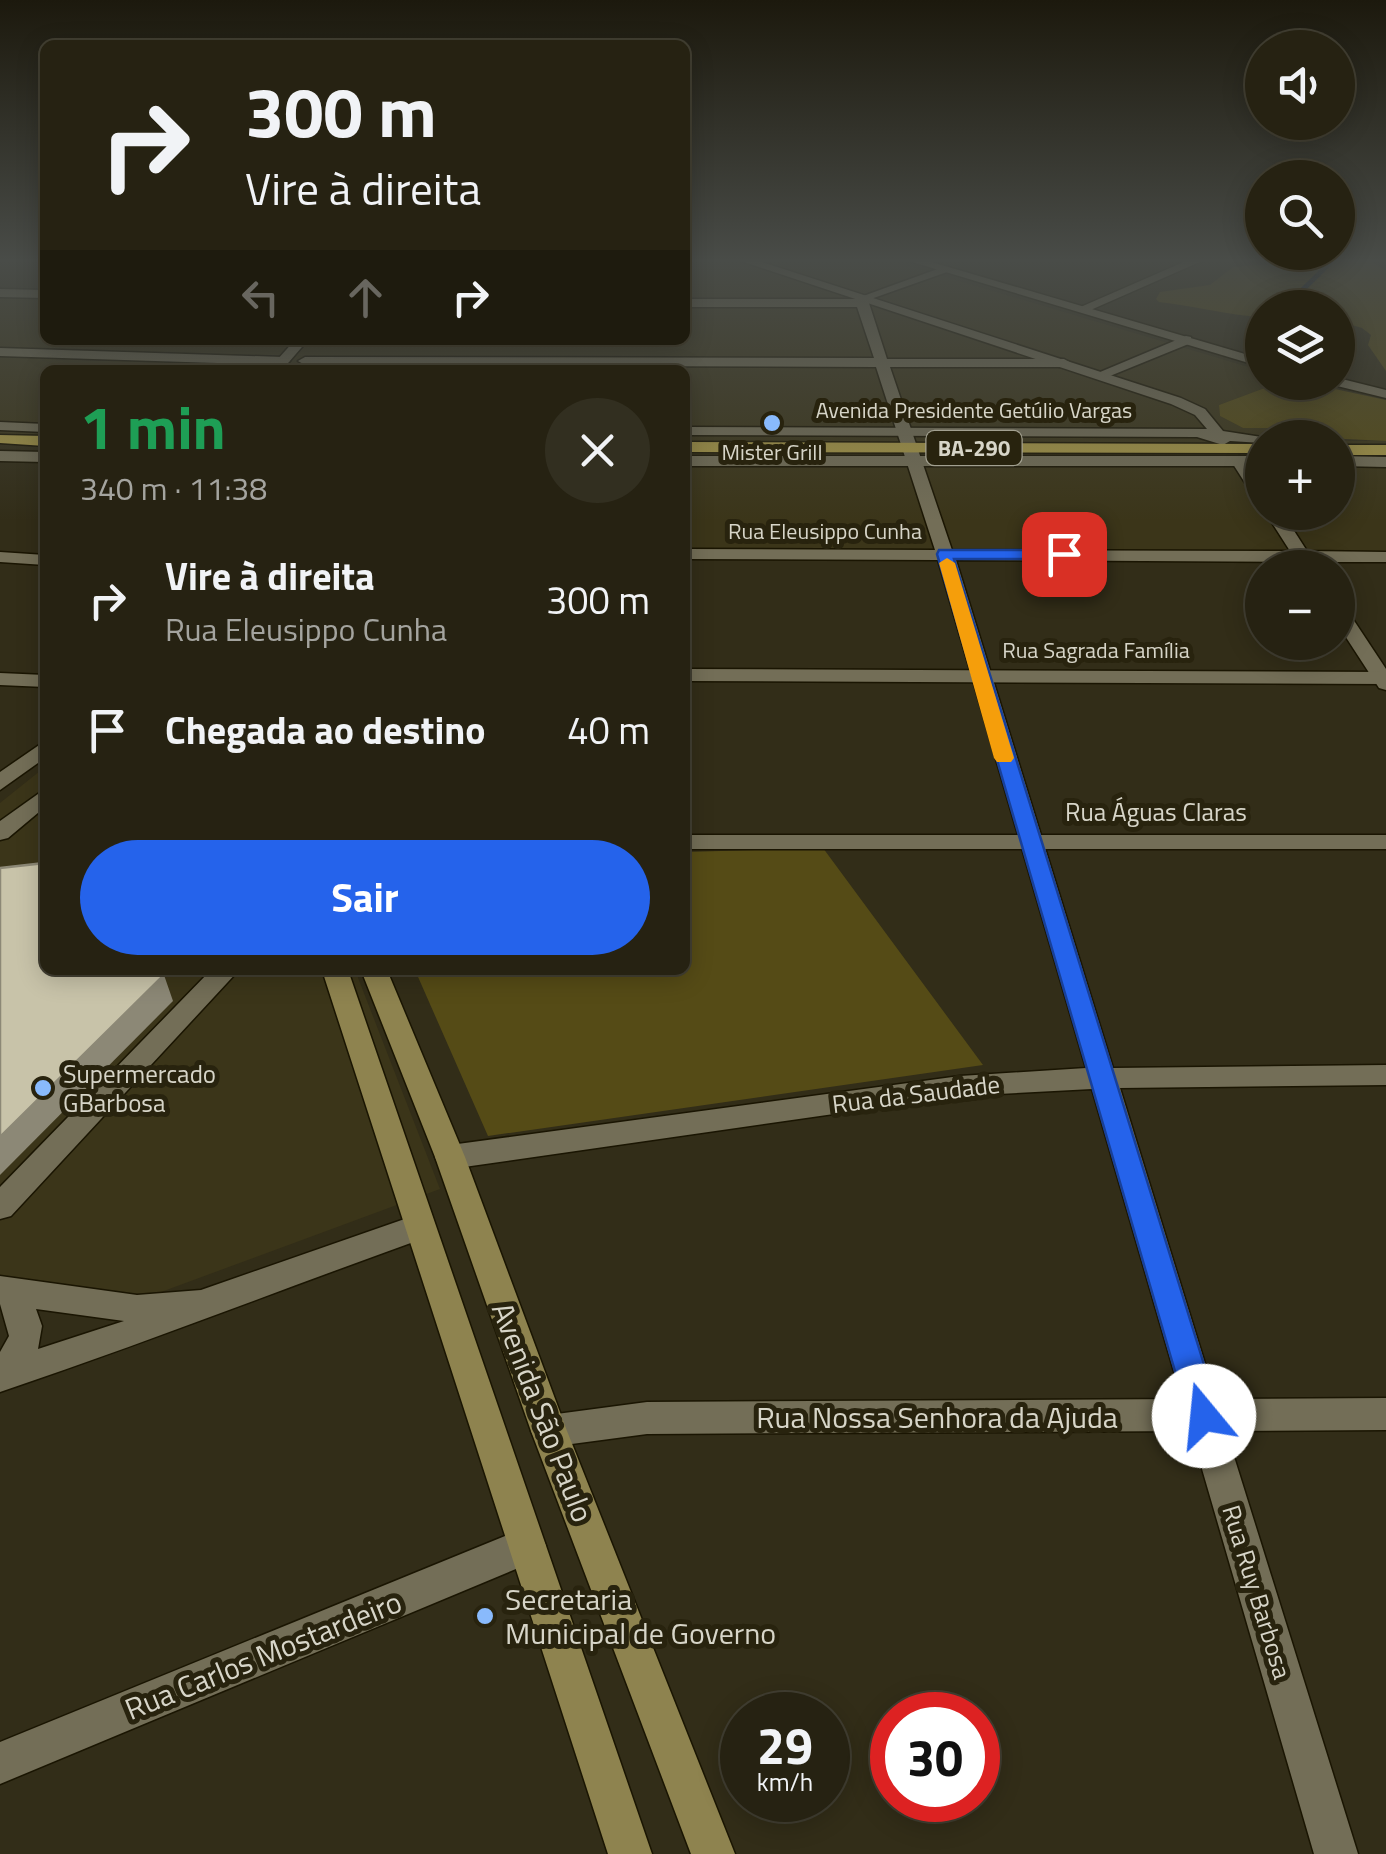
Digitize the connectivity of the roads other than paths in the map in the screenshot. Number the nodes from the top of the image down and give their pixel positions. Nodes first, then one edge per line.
1 (880, 348) edge
2 (1014, 348) edge
3 (1156, 348) edge
4 (1211, 348) edge
5 (0, 352) edge
6 (1245, 358) edge
7 (608, 361) edge
8 (885, 363) junction
9 (1064, 363) junction
10 (279, 365) edge
11 (362, 365) edge
12 (1093, 373) junction
13 (1355, 386) edge
14 (1386, 394) edge
15 (0, 426) edge
16 (40, 428) edge
17 (690, 432) edge
18 (1218, 434) junction
19 (1245, 437) edge
20 (0, 439) edge
21 (40, 441) edge
22 (690, 447) edge
23 (910, 447) junction
24 (1386, 450) edge
25 (1355, 451) edge
26 (1245, 453) edge
27 (1234, 455) junction
28 (1355, 455) edge
29 (0, 456) edge
30 (40, 456) edge
31 (1245, 457) edge
32 (690, 462) edge
33 (1386, 462) edge
34 (1245, 472) edge
35 (690, 554) edge
36 (945, 554) junction
37 (1386, 556) edge
38 (0, 558) edge
39 (1355, 558) edge
40 (40, 560) edge
41 (1245, 561) edge
42 (1355, 636) edge
43 (978, 674) junction
44 (690, 675) edge
45 (0, 678) edge
46 (1385, 680) edge
47 (40, 682) edge
48 (40, 751) edge
49 (0, 784) edge
50 (40, 800) edge
51 (0, 833) edge
52 (1028, 839) junction
53 (690, 842) edge
54 (1386, 842) edge
55 (221, 975) edge
56 (336, 975) edge
57 (376, 975) edge
58 (1386, 1075) edge
59 (1101, 1078) junction
60 (450, 1157) junction
61 (0, 1206) edge
62 (420, 1226) junction
63 (6, 1290) edge
64 (201, 1304) junction
65 (0, 1376) edge
66 (1386, 1414) edge
67 (1204, 1416) junction
68 (549, 1431) junction
69 (526, 1546) junction
70 (0, 1763) edge
71 (630, 1854) edge
72 (713, 1854) edge
73 (1336, 1854) edge

1 - 8 street, Rua Ruy Barbosa
2 - 9 street
3 - 12 street
4 - 6 street
5 - 10 street
7 - 8 street
7 - 11 street
8 - 9 street
8 - 23 street, Rua Ruy Barbosa
9 - 12 street
12 - 18 street
13 - 14 street
15 - 16 street
17 - 23 street, Avenida Presidente Getúlio Vargas
18 - 19 street, Avenida Presidente Getúlio Vargas
18 - 23 street, Avenida Presidente Getúlio Vargas
18 - 27 street
20 - 21 main road
22 - 23 main road, Avenida Presidente Getúlio Vargas / BA-290
23 - 27 street, Avenida Presidente Getúlio Vargas
23 - 32 street, Avenida Presidente Getúlio Vargas
23 - 36 street, Rua Ruy Barbosa
24 - 25 main road
26 - 27 main road, Avenida Presidente Getúlio Vargas
27 - 31 street, Avenida Presidente Getúlio Vargas
27 - 34 street
28 - 33 street
29 - 30 street
35 - 36 street, Rua Eleusippo Cunha
36 - 41 street, Rua Eleusippo Cunha
36 - 43 street, Rua Ruy Barbosa
37 - 39 street, Rua Eleusippo Cunha
38 - 40 street
42 - 46 street
43 - 44 street, Rua Sagrada Família
43 - 46 street, Rua Sagrada Família
43 - 52 street, Rua Ruy Barbosa
45 - 47 street
48 - 49 street
50 - 51 street
52 - 53 street, Rua Águas Claras
52 - 54 street, Rua Águas Claras
52 - 59 street, Rua Ruy Barbosa
55 - 61 street
56 - 62 main road, Avenida São Paulo
57 - 60 main road, Avenida São Paulo
58 - 59 street, Rua da Saudade
59 - 60 street, Rua da Saudade
59 - 67 street, Rua Ruy Barbosa
60 - 68 main road, Avenida São Paulo
62 - 64 street
62 - 69 main road, Avenida São Paulo
63 - 64 street
63 - 65 street
64 - 65 street
66 - 67 street, Rua Nossa Senhora da Ajuda
67 - 68 street, Rua Nossa Senhora da Ajuda
67 - 73 street, Rua Ruy Barbosa
68 - 72 main road, Avenida São Paulo
69 - 70 street, Rua Carlos Mostardeiro
69 - 71 main road, Avenida São Paulo

